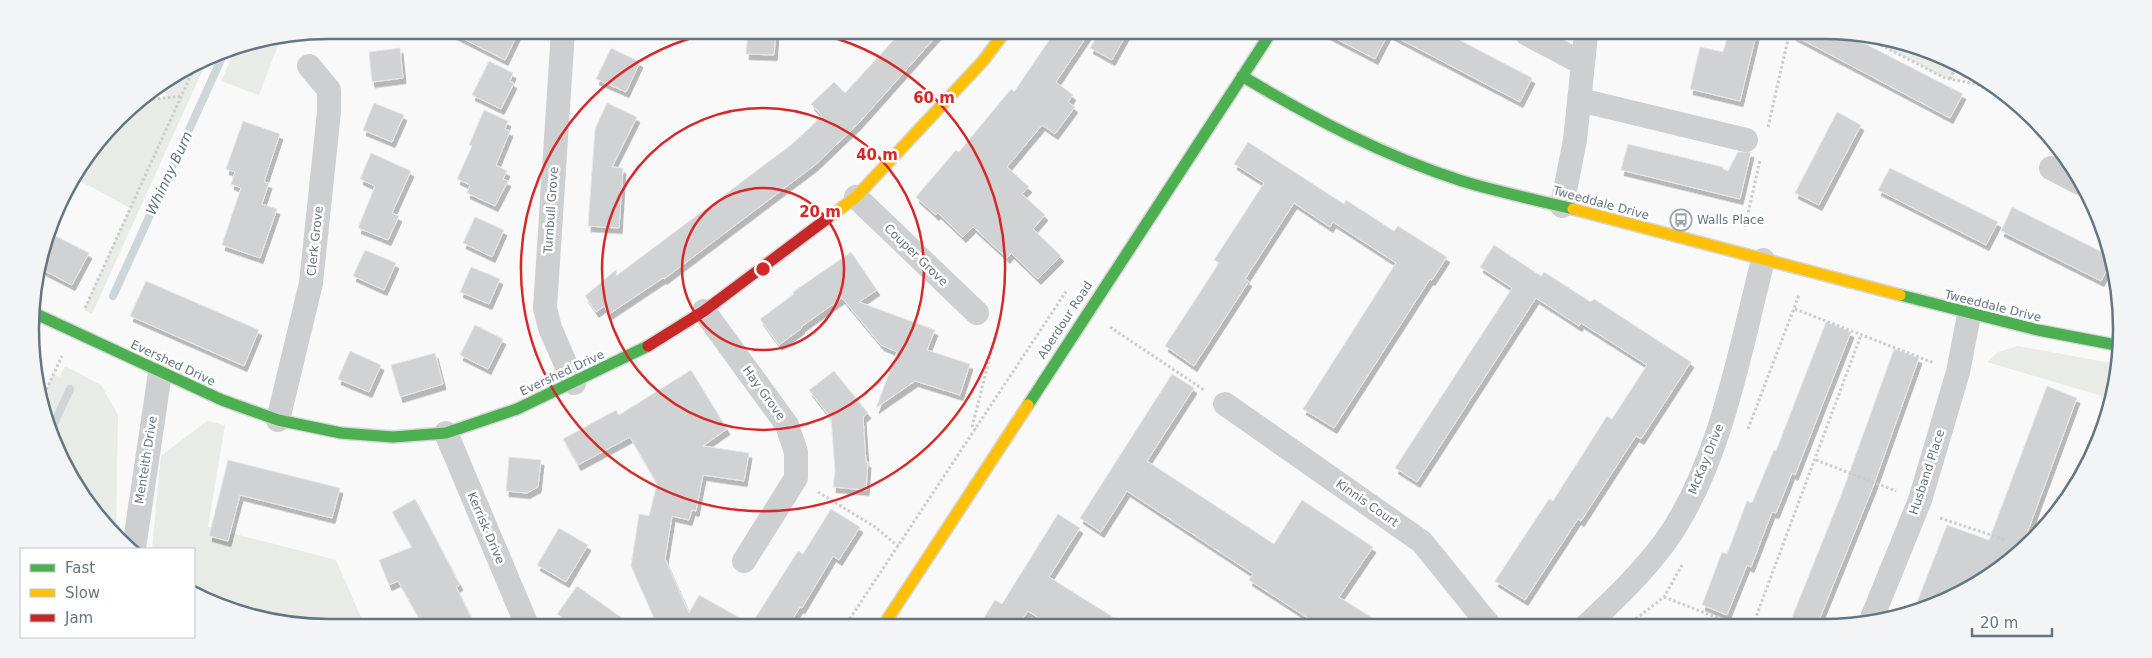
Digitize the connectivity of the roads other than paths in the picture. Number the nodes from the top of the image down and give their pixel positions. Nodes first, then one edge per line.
1 (562, 39) edge
2 (999, 39) edge
3 (1267, 39) edge
4 (1536, 39) edge
5 (1585, 39) edge
6 (1582, 63) junction
7 (309, 66) dead end
8 (1242, 76) junction
9 (1580, 100) junction
10 (1746, 140) dead end
11 (2051, 168) dead end
12 (2070, 178) edge
13 (856, 197) junction
14 (1562, 206) junction
15 (1763, 260) junction
16 (704, 311) junction
17 (976, 313) road end
18 (39, 315) edge
19 (1969, 315) junction
20 (2113, 345) edge
21 (160, 372) junction
22 (574, 383) junction
23 (1225, 404) road end
24 (278, 420) junction
25 (446, 432) junction
26 (135, 544) edge
27 (744, 561) dead end
28 (1873, 615) edge
29 (524, 619) edge
30 (888, 619) edge
31 (1484, 619) edge
32 (1594, 619) edge

1 - 22 street, Turnbull Grove
2 - 13 street, Evershed Drive
3 - 8 street, Aberdour Road
4 - 6 street
5 - 6 street
6 - 9 street
7 - 24 street, Clerk Grove
8 - 14 street, Tweeddale Drive
8 - 30 street, Aberdour Road
9 - 10 street
9 - 14 street
11 - 12 street
13 - 16 street, Evershed Drive
13 - 17 street, Couper Grove
14 - 15 street, Tweeddale Drive
15 - 19 street, Tweeddale Drive
15 - 32 street, McKay Drive
16 - 22 street, Evershed Drive
16 - 27 street, Hay Grove
18 - 21 street, Evershed Drive
19 - 20 street, Tweeddale Drive
19 - 28 street, Husband Place
21 - 24 street, Evershed Drive
21 - 26 street, Menteith Drive
22 - 25 street, Evershed Drive
23 - 31 street, Kinnis Court
24 - 25 street, Evershed Drive
25 - 29 street, Kerrisk Drive

